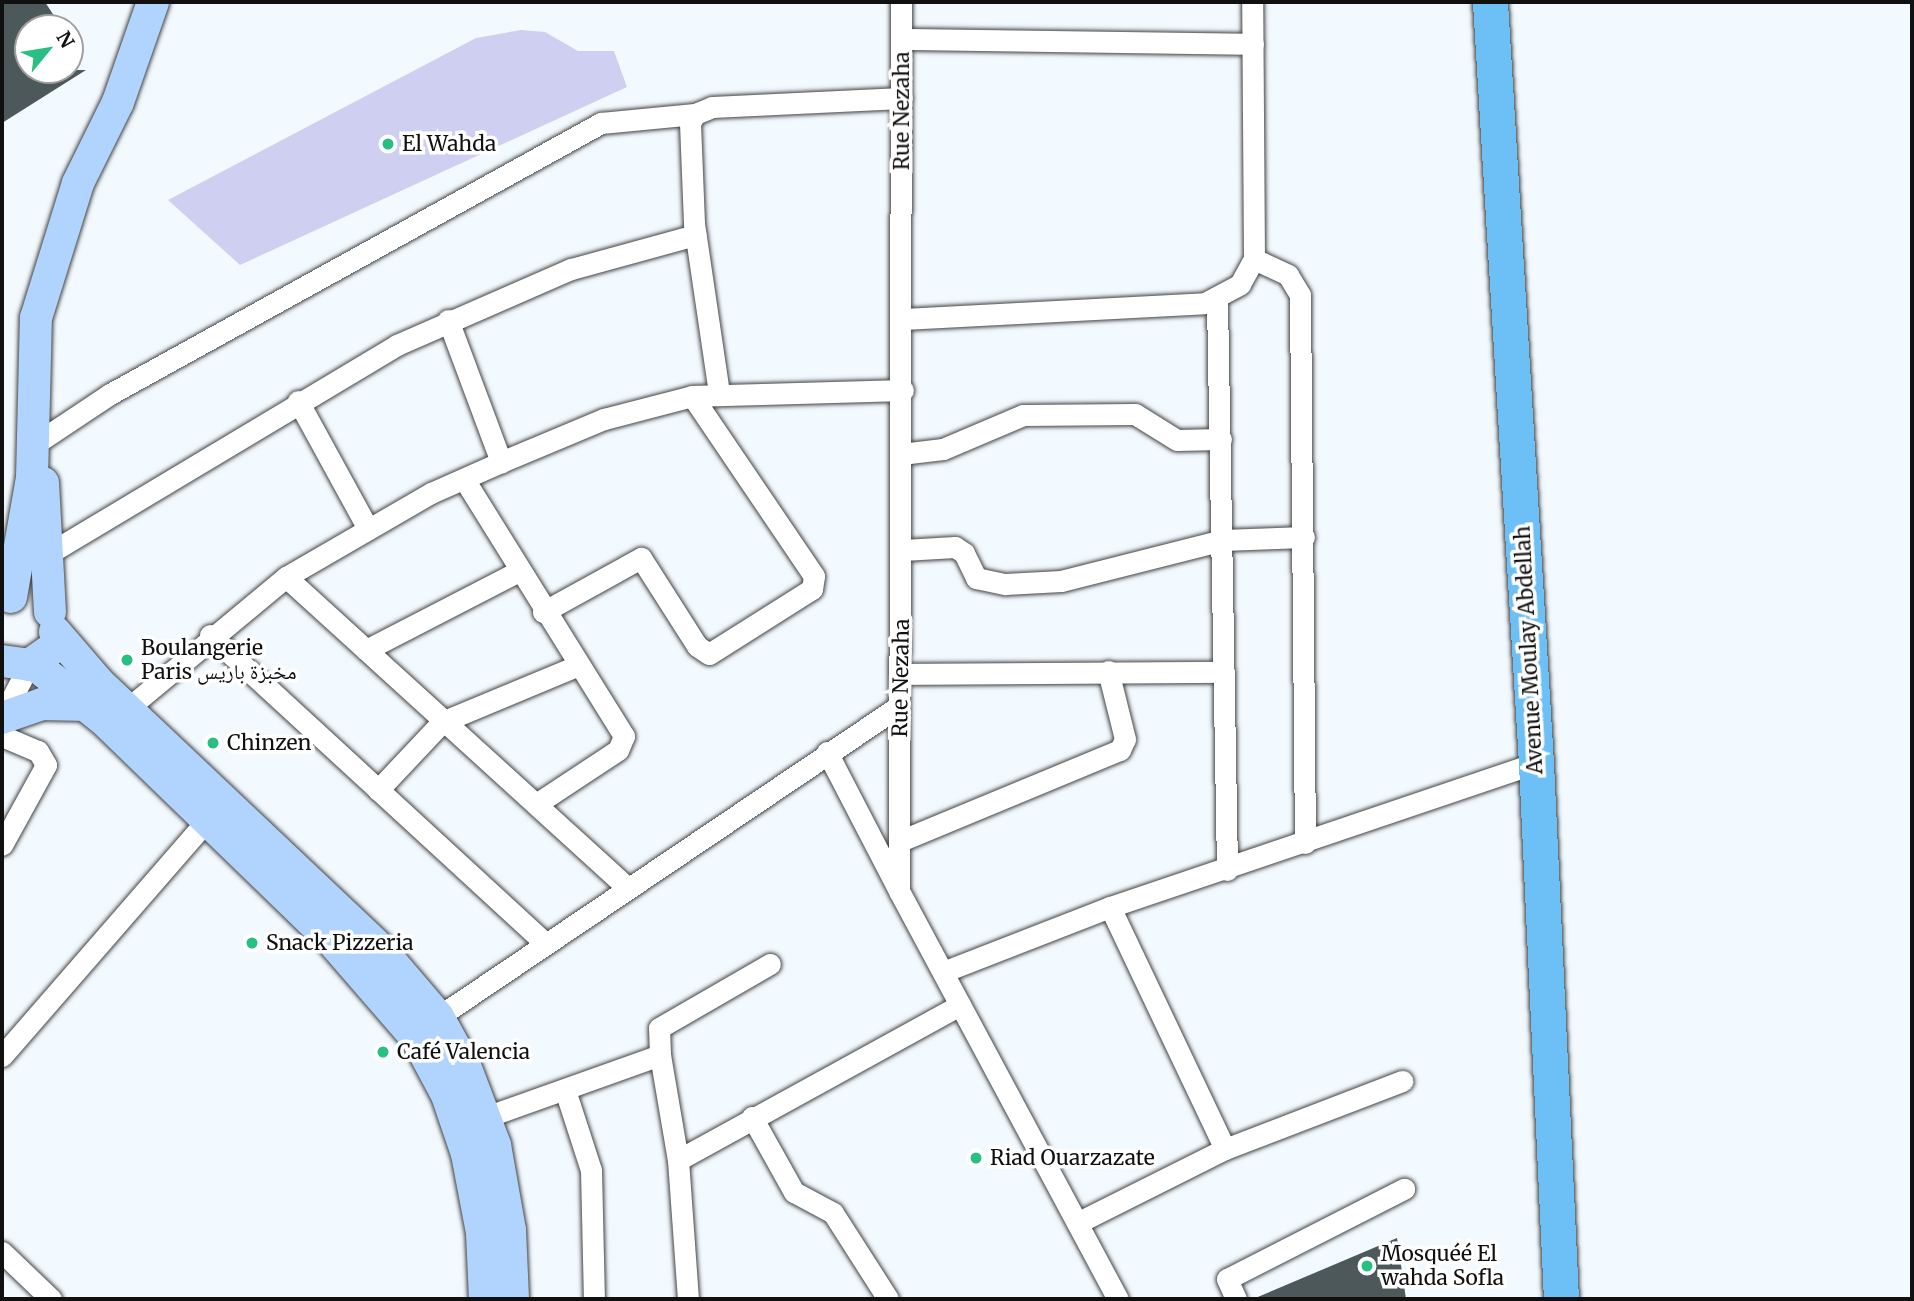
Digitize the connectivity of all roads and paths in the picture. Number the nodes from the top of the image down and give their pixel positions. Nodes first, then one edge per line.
1 (153, 2) edge
2 (901, 2) edge
3 (1252, 2) edge
4 (1490, 2) edge
5 (901, 39) junction
6 (1253, 44) junction
7 (902, 98) junction
8 (695, 114) junction
9 (695, 235) junction
10 (1254, 259) junction
11 (1217, 300) junction
12 (903, 319) junction
13 (448, 320) junction
14 (903, 390) junction
15 (719, 393) junction
16 (692, 396) junction
17 (298, 401) junction
18 (1221, 439) junction
19 (35, 444) junction
20 (901, 454) junction
21 (501, 462) junction
22 (464, 479) junction
23 (28, 512) junction
24 (368, 530) junction
25 (2, 533) edge
26 (1304, 537) junction
27 (1223, 540) junction
28 (903, 550) junction
29 (51, 552) junction
30 (517, 572) junction
31 (286, 578) junction
32 (5, 597) edge
33 (543, 612) junction
34 (53, 622) junction
35 (210, 635) junction
36 (366, 650) junction
37 (21, 663) edge
38 (579, 665) junction
39 (1108, 671) junction
40 (1224, 671) junction
41 (900, 674) junction
42 (86, 705) junction
43 (899, 706) junction
44 (127, 709) junction
45 (2, 717) edge
46 (442, 722) junction
47 (2, 736) edge
48 (827, 752) junction
49 (1536, 762) junction
50 (378, 790) junction
51 (537, 804) junction
52 (207, 820) junction
53 (900, 841) junction
54 (1305, 843) junction
55 (2, 845) edge
56 (1227, 870) junction
57 (628, 888) junction
58 (899, 891) junction
59 (1110, 907) junction
60 (545, 943) junction
61 (770, 964) dead end
62 (943, 972) junction
63 (960, 1004) junction
64 (438, 1017) junction
65 (660, 1055) junction
66 (2, 1056) edge
67 (1402, 1081) dead end
68 (565, 1090) junction
69 (486, 1117) junction
70 (752, 1117) junction
71 (1225, 1149) junction
72 (678, 1160) junction
73 (1404, 1189) dead end
74 (1077, 1223) junction
75 (2, 1252) edge
76 (51, 1299) edge
77 (485, 1299) edge
78 (513, 1299) edge
79 (594, 1299) edge
80 (688, 1299) edge
81 (888, 1299) edge
82 (1118, 1299) edge
83 (1236, 1299) edge
84 (1561, 1299) edge

1 - 19 main road
2 - 5 street, Rue Nezaha
3 - 6 street
4 - 49 main road, Avenue Moulay Abdellah
5 - 6 street
5 - 7 street, Rue Nezaha
6 - 10 street
7 - 8 street
7 - 12 street, Rue Nezaha
8 - 9 street
8 - 19 street
9 - 13 street
9 - 15 street
10 - 11 street
10 - 26 street
11 - 12 street
11 - 18 street
12 - 14 street, Rue Nezaha
13 - 17 street
13 - 21 street
14 - 15 street
14 - 20 street, Rue Nezaha
15 - 16 street
16 - 21 street
16 - 33 street
17 - 24 street
17 - 29 street
18 - 20 street
18 - 27 street
19 - 23 main road
19 - 29 main road
20 - 28 street, Rue Nezaha
21 - 22 street
22 - 24 street
22 - 30 street
23 - 25 main road
23 - 32 main road
24 - 31 street
26 - 27 street
26 - 54 street
27 - 28 street
27 - 40 street
28 - 41 street, Rue Nezaha
29 - 34 main road
30 - 33 street
30 - 36 street
31 - 35 street
31 - 36 street
32 - 34 main road
33 - 38 street
34 - 37 main road
34 - 44 main road
35 - 44 street
35 - 50 street
36 - 46 street
37 - 42 main road
37 - 45 street
38 - 46 street
38 - 51 street
39 - 40 street
39 - 41 street
39 - 53 street
40 - 56 street
41 - 43 street, Rue Nezaha
42 - 45 main road
42 - 52 main road
43 - 48 street
43 - 53 street, Rue Nezaha
44 - 64 main road
46 - 50 street
46 - 51 street
47 - 55 street
48 - 57 street
48 - 58 street
49 - 54 street
49 - 84 main road, Avenue Moulay Abdellah
50 - 60 street
51 - 57 street
52 - 66 street
52 - 77 main road
53 - 58 street, Rue Nezaha
54 - 56 street
56 - 59 street
57 - 60 street
58 - 62 street, Rue Nezaha
59 - 62 street
59 - 71 street
60 - 64 street
61 - 65 street
62 - 63 street, Rue Nezaha
63 - 70 street
63 - 74 street, Rue Nezaha
64 - 69 main road
65 - 68 street
65 - 72 street
67 - 71 street
68 - 69 street
68 - 79 street
69 - 78 main road
70 - 72 street
70 - 81 street
71 - 74 street
72 - 80 street
73 - 83 street
74 - 82 street, Rue Nezaha
75 - 76 street

